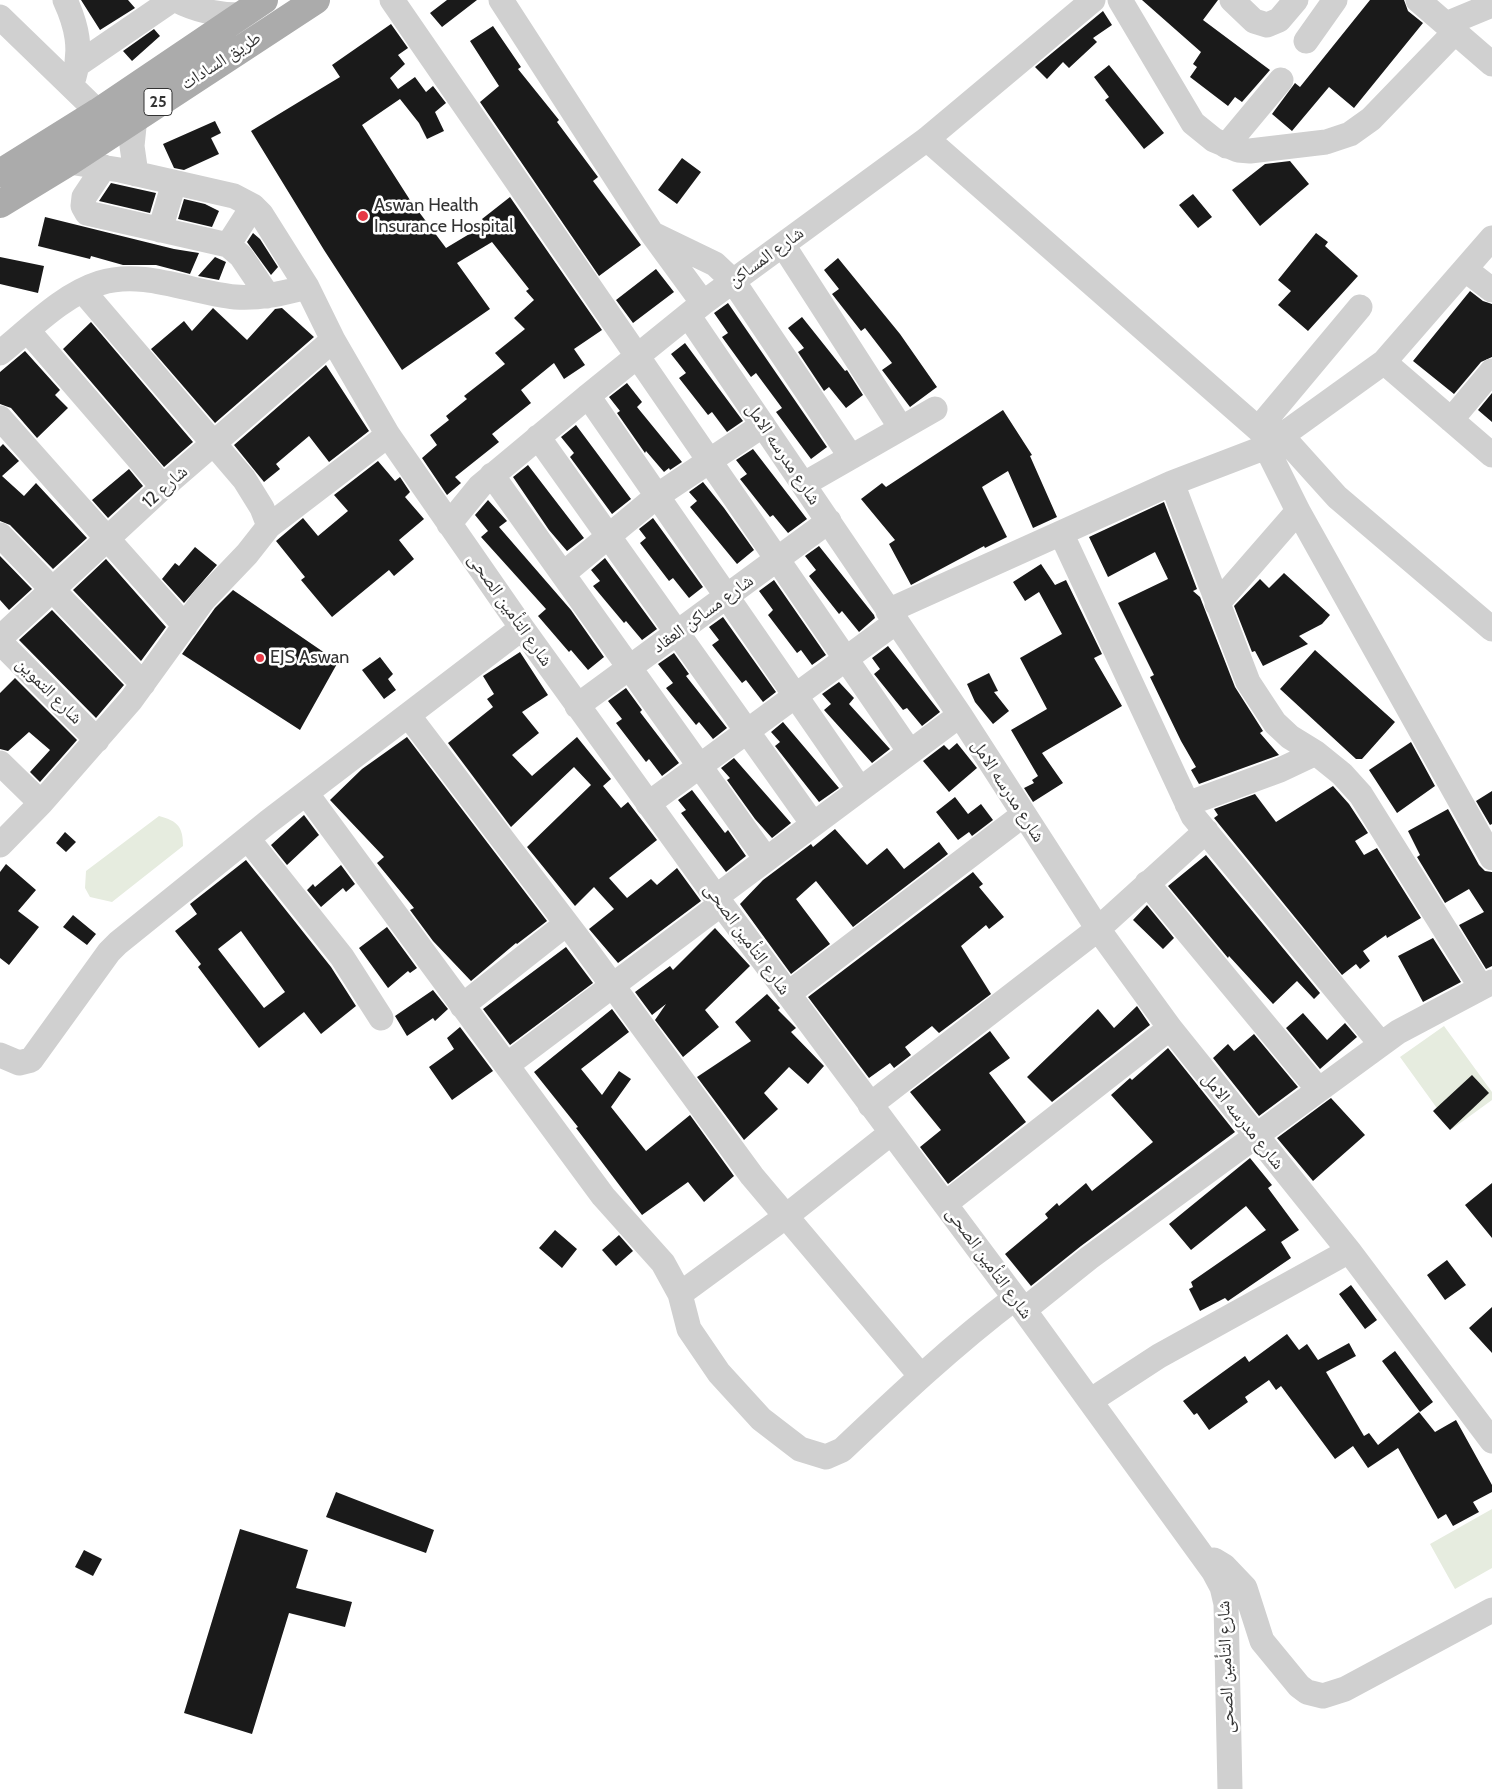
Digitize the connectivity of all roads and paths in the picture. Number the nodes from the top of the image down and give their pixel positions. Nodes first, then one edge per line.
1 (174, 0) edge
2 (264, 0) edge
3 (316, 0) edge
4 (392, 0) edge
5 (500, 0) edge
6 (1093, 0) edge
7 (1120, 0) edge
8 (1232, 0) edge
9 (1296, 0) edge
10 (1335, 0) edge
11 (1418, 0) edge
12 (72, 3) edge
13 (1492, 5) edge
14 (241, 15) junction
15 (0, 17) edge
16 (1450, 28) junction
17 (1306, 41) dead end
18 (1492, 64) edge
19 (74, 76) junction
20 (1281, 80) dead end
21 (98, 112) junction
22 (135, 117) junction
23 (928, 139) junction
24 (1226, 146) junction
25 (68, 162) junction
26 (104, 167) junction
27 (0, 173) edge
28 (136, 174) junction
29 (174, 183) junction
30 (0, 204) edge
31 (253, 206) junction
32 (160, 230) junction
33 (651, 232) junction
34 (1492, 238) edge
35 (228, 245) junction
36 (783, 245) junction
37 (1466, 270) junction
38 (733, 281) junction
39 (307, 287) junction
40 (1492, 290) edge
41 (83, 291) junction
42 (268, 296) junction
43 (1360, 307) dead end
44 (695, 309) junction
45 (28, 331) junction
46 (332, 340) junction
47 (0, 354) edge
48 (638, 355) junction
49 (1384, 362) junction
50 (1492, 371) edge
51 (588, 396) junction
52 (935, 408) dead end
53 (0, 418) edge
54 (1451, 420) junction
55 (763, 425) junction
56 (901, 428) junction
57 (388, 435) junction
58 (538, 437) junction
59 (1270, 439) junction
60 (215, 442) junction
61 (1492, 455) edge
62 (852, 457) junction
63 (710, 460) junction
64 (492, 475) junction
65 (1172, 483) junction
66 (804, 484) junction
67 (164, 488) junction
68 (657, 496) junction
69 (1298, 510) junction
70 (829, 522) junction
71 (449, 524) junction
72 (269, 526) junction
73 (1061, 533) junction
74 (0, 535) edge
75 (609, 536) junction
76 (107, 540) junction
77 (778, 559) junction
78 (563, 574) junction
79 (52, 590) junction
80 (726, 596) junction
81 (1217, 604) junction
82 (892, 616) junction
83 (185, 626) junction
84 (522, 628) junction
85 (3, 629) edge
86 (1492, 629) edge
87 (677, 632) junction
88 (846, 658) junction
89 (629, 668) junction
90 (143, 684) junction
91 (796, 696) junction
92 (577, 706) junction
93 (408, 715) junction
94 (960, 715) junction
95 (747, 732) junction
96 (97, 740) junction
97 (910, 752) junction
98 (1316, 753) junction
99 (0, 763) edge
100 (700, 766) junction
101 (860, 789) junction
102 (306, 793) junction
103 (41, 803) junction
104 (648, 804) junction
105 (1187, 804) junction
106 (1024, 815) junction
107 (813, 824) junction
108 (1206, 831) junction
109 (248, 839) junction
110 (0, 845) edge
111 (1492, 858) edge
112 (766, 859) junction
113 (1147, 883) junction
114 (718, 900) junction
115 (566, 924) junction
116 (1098, 929) junction
117 (1487, 984) edge
118 (613, 987) junction
119 (788, 994) junction
120 (462, 1006) junction
121 (381, 1018) dead end
122 (1170, 1028) junction
123 (1381, 1044) junction
124 (0, 1055) edge
125 (506, 1065) junction
126 (1318, 1089) junction
127 (870, 1104) junction
128 (891, 1133) junction
129 (1255, 1136) junction
130 (945, 1204) junction
131 (785, 1217) junction
132 (1349, 1251) junction
133 (680, 1294) junction
134 (1019, 1304) junction
135 (920, 1375) junction
136 (1090, 1401) junction
137 (1492, 1441) edge
138 (1198, 1549) junction
139 (1492, 1610) edge
140 (1230, 1789) edge

1 - 14 street
1 - 19 street
2 - 14 main road, طريق السادات / 25
3 - 22 main road, طريق السادات / 25
4 - 48 street
5 - 33 street, شارع مدرسه الامل
6 - 23 street, شارع المساكن
7 - 24 street
8 - 9 street
10 - 17 street
11 - 16 street
12 - 19 street
13 - 16 street
14 - 21 main road, طريق السادات / 25
15 - 19 street
16 - 18 street
16 - 24 street
19 - 21 street
20 - 24 street
21 - 27 main road, طريق السادات / 25
22 - 25 main road, طريق السادات / 25
22 - 28 street
23 - 36 street, شارع المساكن
23 - 59 street
25 - 26 street, شارع التأمين الصحى
25 - 30 main road, طريق السادات / 25
26 - 28 street, شارع التأمين الصحى
26 - 32 street
28 - 29 street, شارع التأمين الصحى
29 - 31 street, شارع التأمين الصحى
29 - 32 street
31 - 35 street
31 - 39 street, شارع التأمين الصحى
32 - 35 street
33 - 38 street
33 - 44 street, شارع مدرسه الامل
34 - 37 street
35 - 42 street
36 - 38 street, شارع المساكن
36 - 56 street
37 - 40 street
37 - 49 street
38 - 44 street, شارع المساكن
38 - 62 street
39 - 42 street
39 - 46 street, شارع التأمين الصحى
41 - 42 street
41 - 45 street
41 - 60 street
43 - 59 street
44 - 48 street, شارع المساكن
44 - 55 street, شارع مدرسه الامل
45 - 47 street
45 - 67 street
46 - 57 street, شارع التأمين الصحى
46 - 60 street, شارع 12
48 - 51 street, شارع المساكن
48 - 63 street
49 - 54 street
49 - 59 street
50 - 54 street
51 - 58 street, شارع المساكن
51 - 68 street
52 - 56 street
53 - 76 street
54 - 61 street
55 - 63 street
55 - 66 street, شارع مدرسه الامل
56 - 62 street
57 - 71 street, شارع التأمين الصحى
57 - 72 street
58 - 64 street, شارع المساكن
58 - 75 street
59 - 65 street
59 - 69 street
59 - 86 street
60 - 67 street, شارع 12
60 - 72 street
62 - 66 street
63 - 68 street
63 - 77 street
64 - 71 street, شارع المساكن
64 - 78 street
65 - 73 street
65 - 81 street
66 - 70 street, شارع مدرسه الامل
67 - 76 street, شارع 12
68 - 75 street
68 - 80 street
69 - 81 street
69 - 111 street
70 - 77 street, شارع مساكن العقاد
70 - 82 street, شارع مدرسه الامل
71 - 84 street, شارع التأمين الصحى
72 - 83 street
73 - 82 street
73 - 105 street
74 - 79 street
75 - 78 street
75 - 87 street
76 - 79 street, شارع 12
76 - 83 street
77 - 80 street, شارع مساكن العقاد
77 - 88 street
78 - 89 street
79 - 85 street, شارع 12
79 - 90 street
80 - 87 street, شارع مساكن العقاد
80 - 91 street
81 - 98 street
82 - 88 street
82 - 94 street, شارع مدرسه الامل
83 - 90 street
84 - 92 street, شارع التأمين الصحى
84 - 93 street
85 - 96 street, شارع التموين
87 - 89 street, شارع مساكن العقاد
87 - 95 street
88 - 91 street
88 - 97 street
89 - 92 street, شارع مساكن العقاد
89 - 100 street
90 - 96 street
91 - 95 street
91 - 101 street
92 - 104 street, شارع التأمين الصحى
93 - 102 street
93 - 115 street
94 - 97 street
94 - 106 street, شارع مدرسه الامل
95 - 100 street
95 - 107 street
96 - 103 street
97 - 101 street
98 - 105 street
98 - 117 street
99 - 103 street
100 - 104 street
100 - 112 street
101 - 107 street
102 - 109 street
102 - 120 street
103 - 110 street
104 - 114 street, شارع التأمين الصحى
105 - 108 street
106 - 116 street, شارع مدرسه الامل
106 - 119 street
107 - 112 street
108 - 113 street
108 - 123 street
109 - 121 street
109 - 124 street
112 - 114 street
113 - 116 street
113 - 126 street
114 - 118 street
114 - 119 street, شارع التأمين الصحى
115 - 118 street
115 - 120 street
116 - 122 street, شارع مدرسه الامل
116 - 127 street
117 - 123 street
118 - 125 street
118 - 131 street
119 - 127 street, شارع التأمين الصحى
120 - 125 street
122 - 129 street, شارع مدرسه الامل
122 - 130 street
123 - 126 street
125 - 133 street
126 - 129 street
127 - 128 street, شارع التأمين الصحى
128 - 130 street, شارع التأمين الصحى
128 - 131 street
129 - 132 street, شارع مدرسه الامل
129 - 134 street
130 - 134 street, شارع التأمين الصحى
131 - 133 street
131 - 135 street
132 - 136 street
132 - 137 street, شارع مدرسه الامل
133 - 135 street
134 - 135 street
134 - 136 street, شارع التأمين الصحى
136 - 138 street, شارع التأمين الصحى
138 - 139 street
138 - 140 street, شارع التأمين الصحى

